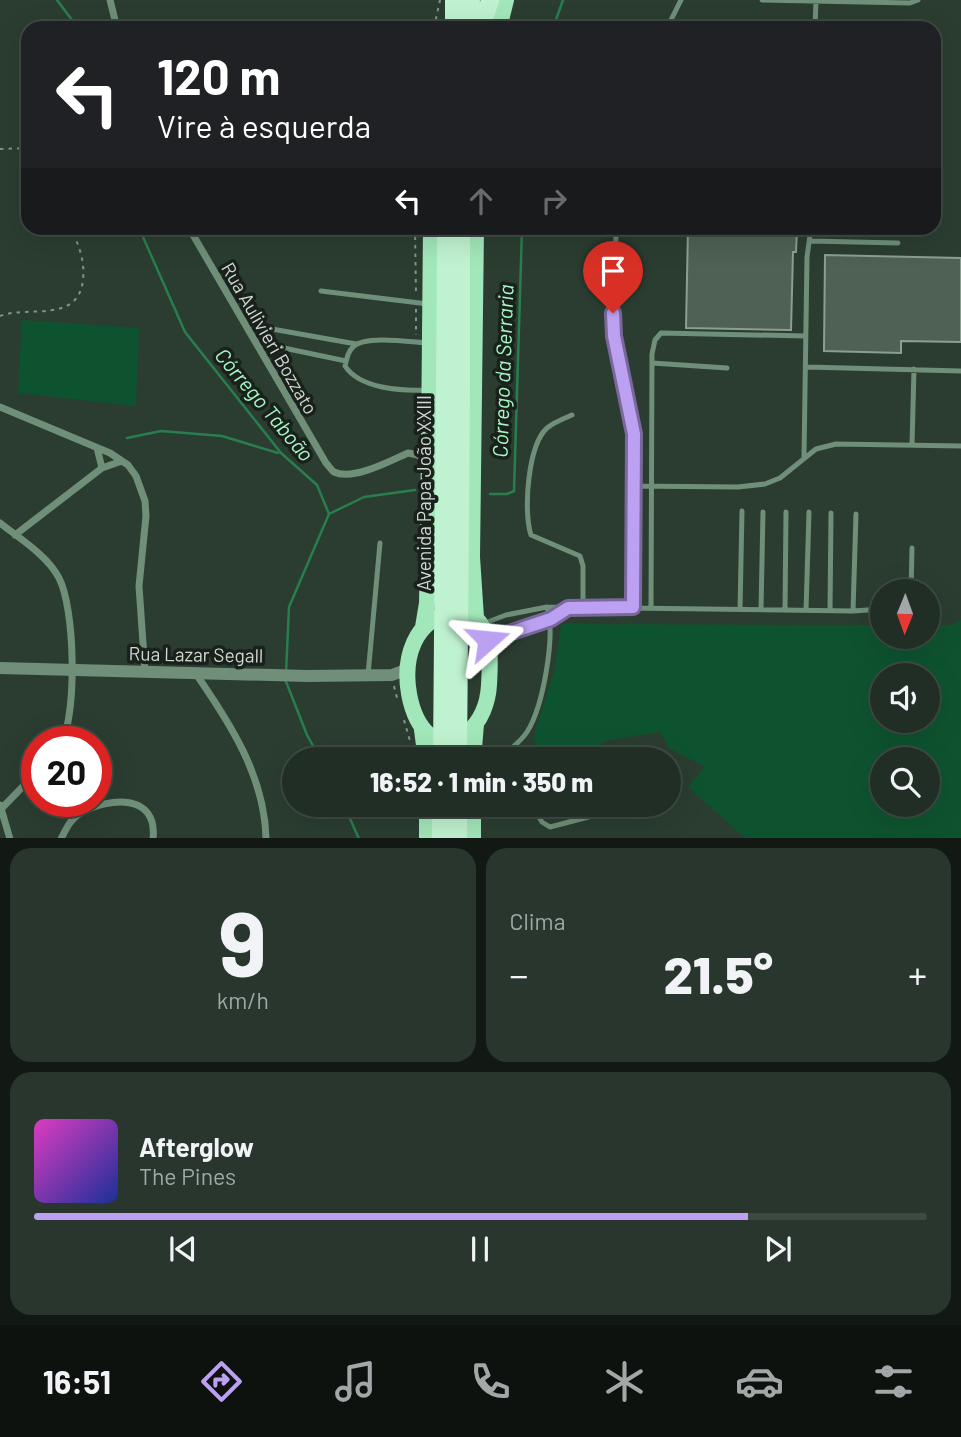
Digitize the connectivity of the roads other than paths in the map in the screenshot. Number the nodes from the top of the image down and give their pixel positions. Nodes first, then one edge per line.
1 (110, 0) edge
2 (453, 0) edge
3 (471, 0) edge
4 (484, 0) edge
5 (490, 0) edge
6 (506, 0) edge
7 (681, 0) edge
8 (762, 0) edge
9 (816, 0) edge
10 (918, 0) edge
11 (115, 21) edge
12 (448, 21) edge
13 (454, 21) edge
14 (466, 21) edge
15 (481, 21) edge
16 (482, 21) edge
17 (501, 21) edge
18 (670, 21) edge
19 (815, 21) edge
20 (192, 235) edge
21 (430, 235) edge
22 (446, 235) edge
23 (460, 235) edge
24 (475, 235) edge
25 (616, 235) edge
26 (811, 235) edge
27 (811, 241) junction
28 (898, 243) dead end
29 (321, 291) dead end
30 (423, 303) junction
31 (806, 336) junction
32 (424, 342) junction
33 (356, 344) junction
34 (346, 361) junction
35 (652, 363) junction
36 (807, 367) junction
37 (727, 368) dead end
38 (914, 369) junction
39 (961, 371) edge
40 (445, 391) junction
41 (0, 406) edge
42 (572, 415) dead end
43 (912, 445) junction
44 (961, 446) edge
45 (97, 447) junction
46 (804, 457) junction
47 (122, 461) junction
48 (430, 467) junction
49 (102, 468) junction
50 (634, 486) junction
51 (653, 486) junction
52 (741, 511) dead end
53 (763, 512) dead end
54 (786, 512) dead end
55 (809, 512) dead end
56 (831, 513) dead end
57 (856, 514) dead end
58 (0, 523) edge
59 (15, 535) junction
60 (380, 543) dead end
61 (912, 548) dead end
62 (911, 579) edge
63 (547, 607) junction
64 (583, 607) junction
65 (633, 607) junction
66 (568, 608) junction
67 (652, 608) junction
68 (740, 609) junction
69 (761, 609) junction
70 (785, 610) junction
71 (806, 610) junction
72 (870, 610) edge
73 (830, 611) junction
74 (853, 611) junction
75 (551, 619) junction
76 (479, 621) junction
77 (423, 627) junction
78 (488, 640) junction
79 (0, 668) edge
80 (72, 670) junction
81 (145, 673) junction
82 (196, 674) junction
83 (212, 674) junction
84 (368, 676) junction
85 (408, 677) junction
86 (211, 695) junction
87 (476, 724) junction
88 (67, 726) edge
89 (422, 730) junction
90 (424, 747) edge
91 (442, 747) edge
92 (458, 747) edge
93 (474, 747) edge
94 (513, 747) edge
95 (21, 787) edge
96 (1, 806) edge
97 (427, 817) edge
98 (441, 817) edge
99 (458, 817) edge
100 (473, 817) edge
101 (539, 817) edge
102 (588, 817) edge
103 (10, 835) edge
104 (18, 838) edge
105 (61, 838) edge
106 (153, 838) edge
107 (266, 838) edge
108 (427, 838) edge
109 (441, 838) edge
110 (458, 838) edge
111 (473, 838) edge

1 - 11 street
2 - 12 main road
2 - 13 highway
3 - 14 highway
4 - 15 highway
5 - 16 highway
6 - 17 main road
7 - 18 lane
8 - 9 lane
9 - 10 lane
9 - 19 lane
20 - 48 street, Rua Aulivieri Bozzato
21 - 30 main road, Avenida Papa João XXIII
22 - 40 highway, Avenida Papa João XXIII
23 - 40 highway, Avenida Papa João XXIII
24 - 76 main road
25 - 50 lane
26 - 27 lane
27 - 28 lane
27 - 31 lane
29 - 30 lane
30 - 32 main road, Avenida Papa João XXIII
31 - 35 lane
31 - 36 lane
32 - 33 lane
32 - 40 main road, Avenida Papa João XXIII
33 - 34 lane
33 - 34 lane
34 - 40 lane
35 - 37 lane
35 - 51 lane
36 - 38 lane
36 - 46 lane
38 - 39 lane
38 - 43 lane
40 - 48 main road, Avenida Papa João XXIII
40 - 91 highway, Avenida Papa João XXIII, bridge
40 - 92 highway, Avenida Papa João XXIII, bridge
41 - 45 street
42 - 64 lane
43 - 44 lane
43 - 46 lane
45 - 47 street
45 - 49 street
46 - 51 lane
47 - 49 street
47 - 81 street
48 - 77 main road, Avenida Papa João XXIII
49 - 59 street
50 - 51 lane
50 - 65 lane
51 - 67 lane
52 - 68 lane
53 - 69 lane
54 - 70 lane
55 - 71 lane
56 - 73 lane
57 - 74 lane
58 - 59 street
59 - 80 street
60 - 84 lane
61 - 62 lane
63 - 66 lane
63 - 75 lane
63 - 76 lane
64 - 65 lane
64 - 66 lane
65 - 67 lane
66 - 75 lane
67 - 68 lane
68 - 69 lane
69 - 70 lane
70 - 71 lane
71 - 73 lane
72 - 74 lane
73 - 74 lane
75 - 78 lane
75 - 94 lane
76 - 77 main road
76 - 78 main road
77 - 85 main road
78 - 87 main road
79 - 80 street, Rua Lazar Segall
80 - 81 street, Rua Lazar Segall
80 - 88 street
81 - 82 street, Rua Lazar Segall
82 - 83 street, Rua Lazar Segall
82 - 86 street
83 - 84 street, Rua Lazar Segall
83 - 86 street
84 - 85 street, Rua Lazar Segall
85 - 89 main road
86 - 107 street
87 - 89 main road
87 - 93 main road
89 - 90 main road
95 - 96 street
96 - 103 street
97 - 108 main road
98 - 109 highway
99 - 110 highway
100 - 111 main road
101 - 102 lane
103 - 104 street
105 - 106 street

